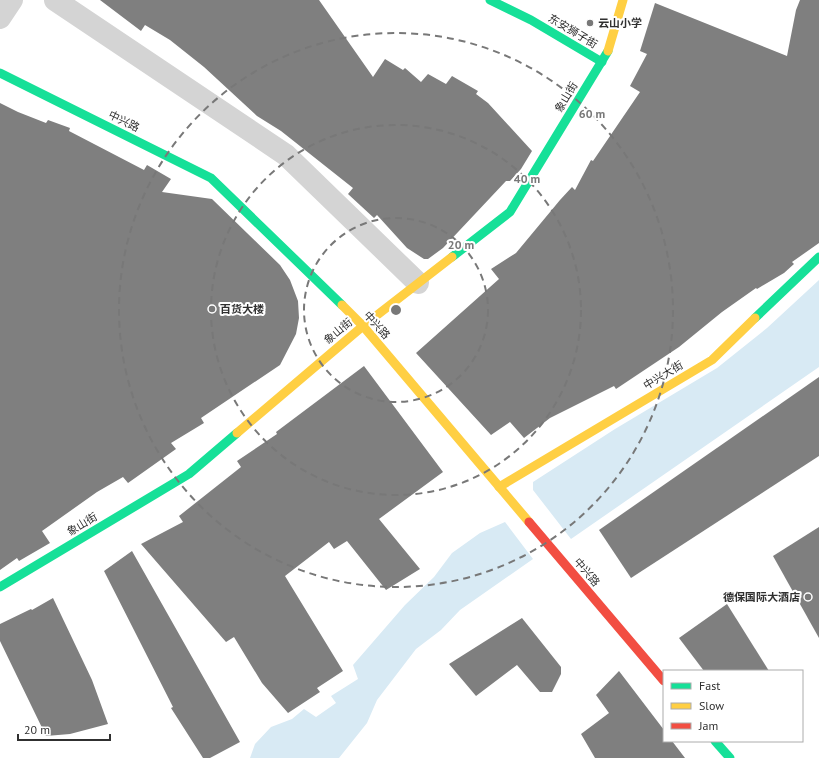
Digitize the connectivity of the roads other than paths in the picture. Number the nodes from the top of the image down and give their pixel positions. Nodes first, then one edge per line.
1 (12, 0) edge
2 (54, 0) edge
3 (490, 0) edge
4 (623, 0) edge
5 (0, 18) edge
6 (602, 62) junction
7 (0, 74) edge
8 (819, 257) edge
9 (418, 283) junction
10 (363, 326) junction
11 (499, 487) junction
12 (0, 587) edge
13 (663, 680) edge
14 (716, 742) edge
15 (730, 758) edge

1 - 5 street
2 - 9 street
3 - 6 main road, 东安狮子街
4 - 6 main road, 象山街
6 - 9 main road, 象山街
7 - 10 main road, 中兴路
8 - 11 main road, 中兴大街
9 - 10 main road, 象山街
10 - 11 main road, 中兴路
10 - 12 main road, 象山街
11 - 13 main road, 中兴路
14 - 15 main road

